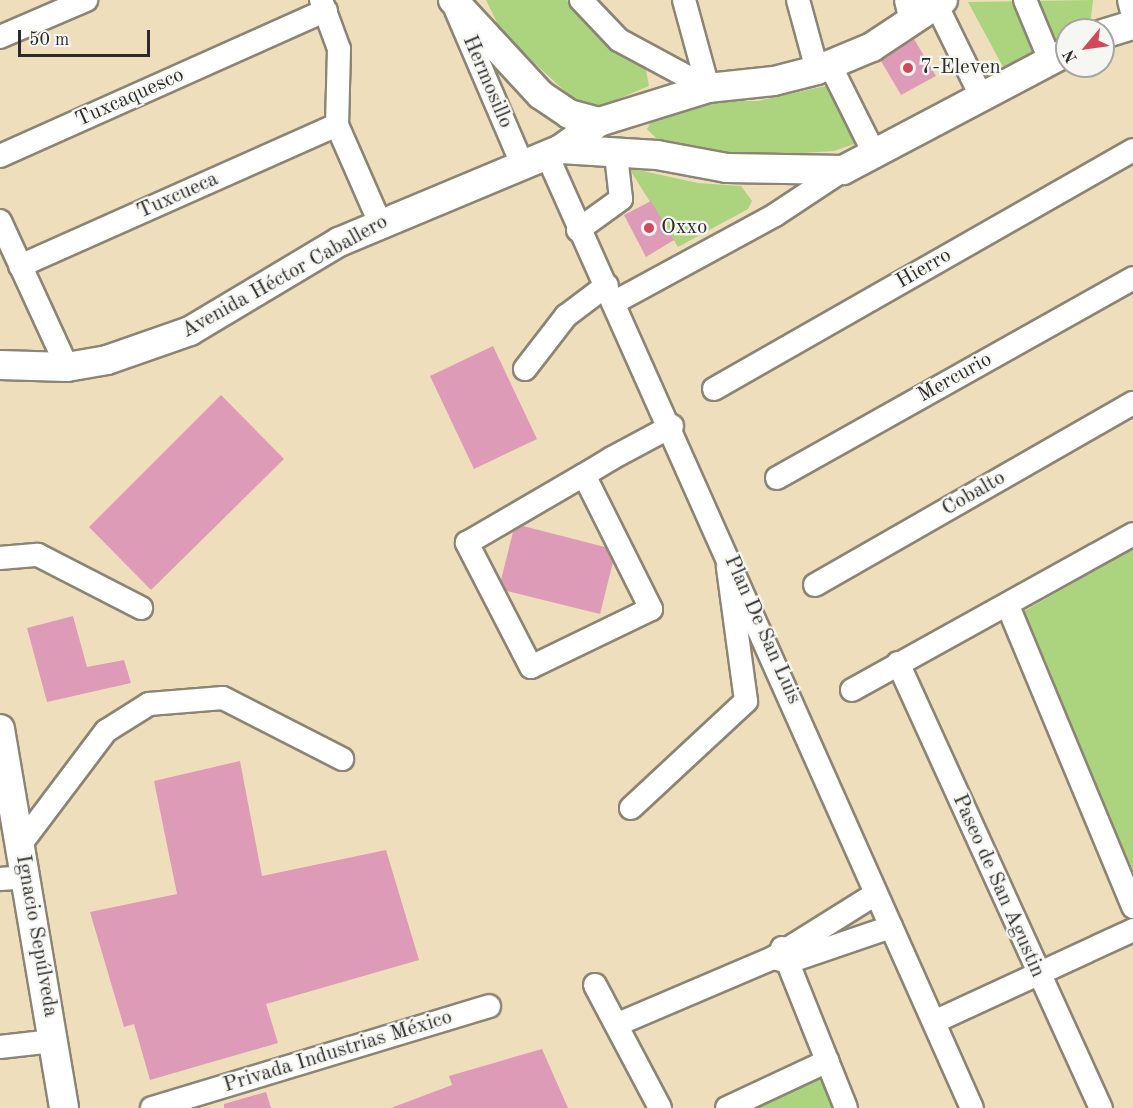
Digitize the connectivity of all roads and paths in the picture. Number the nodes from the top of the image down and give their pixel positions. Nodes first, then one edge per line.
1 (86, 0) edge
2 (452, 0) edge
3 (581, 0) edge
4 (684, 0) edge
5 (798, 0) edge
6 (1025, 0) edge
7 (1129, 0) edge
8 (939, 2) edge
9 (324, 5) edge
10 (908, 11) edge
11 (1133, 16) edge
12 (1133, 25) edge
13 (1115, 30) edge
14 (0, 37) edge
15 (1055, 49) edge
16 (1055, 58) edge
17 (823, 67) junction
18 (708, 88) junction
19 (980, 94) junction
20 (648, 104) junction
21 (599, 122) junction
22 (337, 125) junction
23 (1133, 150) edge
24 (874, 153) junction
25 (616, 155) junction
26 (657, 155) junction
27 (0, 156) edge
28 (544, 156) junction
29 (843, 171) junction
30 (0, 221) edge
31 (380, 223) junction
32 (578, 230) junction
33 (20, 266) junction
34 (1133, 278) edge
35 (611, 293) junction
36 (0, 366) edge
37 (67, 367) junction
38 (525, 369) dead end
39 (714, 389) dead end
40 (1133, 403) edge
41 (672, 426) junction
42 (584, 475) junction
43 (777, 478) dead end
44 (1133, 534) edge
45 (726, 548) junction
46 (0, 558) edge
47 (815, 585) dead end
48 (1008, 606) junction
49 (141, 608) dead end
50 (898, 663) junction
51 (852, 690) dead end
52 (0, 729) edge
53 (342, 759) dead end
54 (631, 808) dead end
55 (20, 845) junction
56 (13, 878) edge
57 (874, 895) junction
58 (1133, 907) edge
59 (891, 927) junction
60 (1133, 930) edge
61 (781, 956) junction
62 (1037, 974) junction
63 (595, 985) dead end
64 (489, 1006) dead end
65 (934, 1022) junction
66 (618, 1024) junction
67 (53, 1041) junction
68 (0, 1047) edge
69 (828, 1061) junction
70 (64, 1108) edge
71 (152, 1108) edge
72 (660, 1108) edge
73 (728, 1108) edge
74 (846, 1108) edge
75 (972, 1108) edge
76 (1101, 1108) edge

1 - 14 street
2 - 21 main road
2 - 28 street, Hermosillo
3 - 18 street
4 - 18 street
5 - 17 street
6 - 15 street
7 - 11 street
8 - 10 main road
8 - 19 street
9 - 22 street
9 - 27 street, Tuxcaquesco
10 - 17 main road
12 - 13 main road
16 - 19 main road
17 - 18 main road
17 - 24 street
18 - 20 main road
19 - 24 main road
20 - 21 main road
20 - 26 main road
21 - 28 main road
22 - 31 street
22 - 33 street, Tuxcueca
23 - 39 street, Hierro
24 - 29 main road
25 - 26 main road
25 - 28 main road
25 - 32 street
26 - 29 main road
28 - 31 main road, Avenida Héctor Caballero
28 - 32 street, Plan De San Luis
29 - 35 street
30 - 33 street
31 - 37 main road, Avenida Héctor Caballero
32 - 35 street, Plan De San Luis
33 - 37 street
34 - 43 street, Mercurio
35 - 38 street
35 - 41 street, Plan De San Luis
36 - 37 main road, Avenida Héctor Caballero
40 - 47 street, Cobalto
41 - 42 street
41 - 45 street, Plan De San Luis
42 - 42 street
44 - 48 street
45 - 54 street
45 - 57 street, Plan De San Luis
46 - 49 street
48 - 50 street
48 - 58 street
50 - 51 street
50 - 62 street, Paseo de San Agustin
52 - 55 main road, Ignacio Sepúlveda
53 - 55 street
55 - 56 main road, Ignacio Sepúlveda
56 - 67 main road, Ignacio Sepúlveda
57 - 59 street, Plan De San Luis
57 - 61 street
59 - 61 street
59 - 65 street, Plan De San Luis
60 - 62 street
61 - 66 street
61 - 69 street
62 - 65 street
62 - 76 street, Paseo de San Agustin
63 - 66 street
64 - 71 street, Privada Industrias México
65 - 75 street, Plan De San Luis
66 - 72 street
67 - 68 street
67 - 70 main road, Ignacio Sepúlveda
69 - 73 street
69 - 74 street

